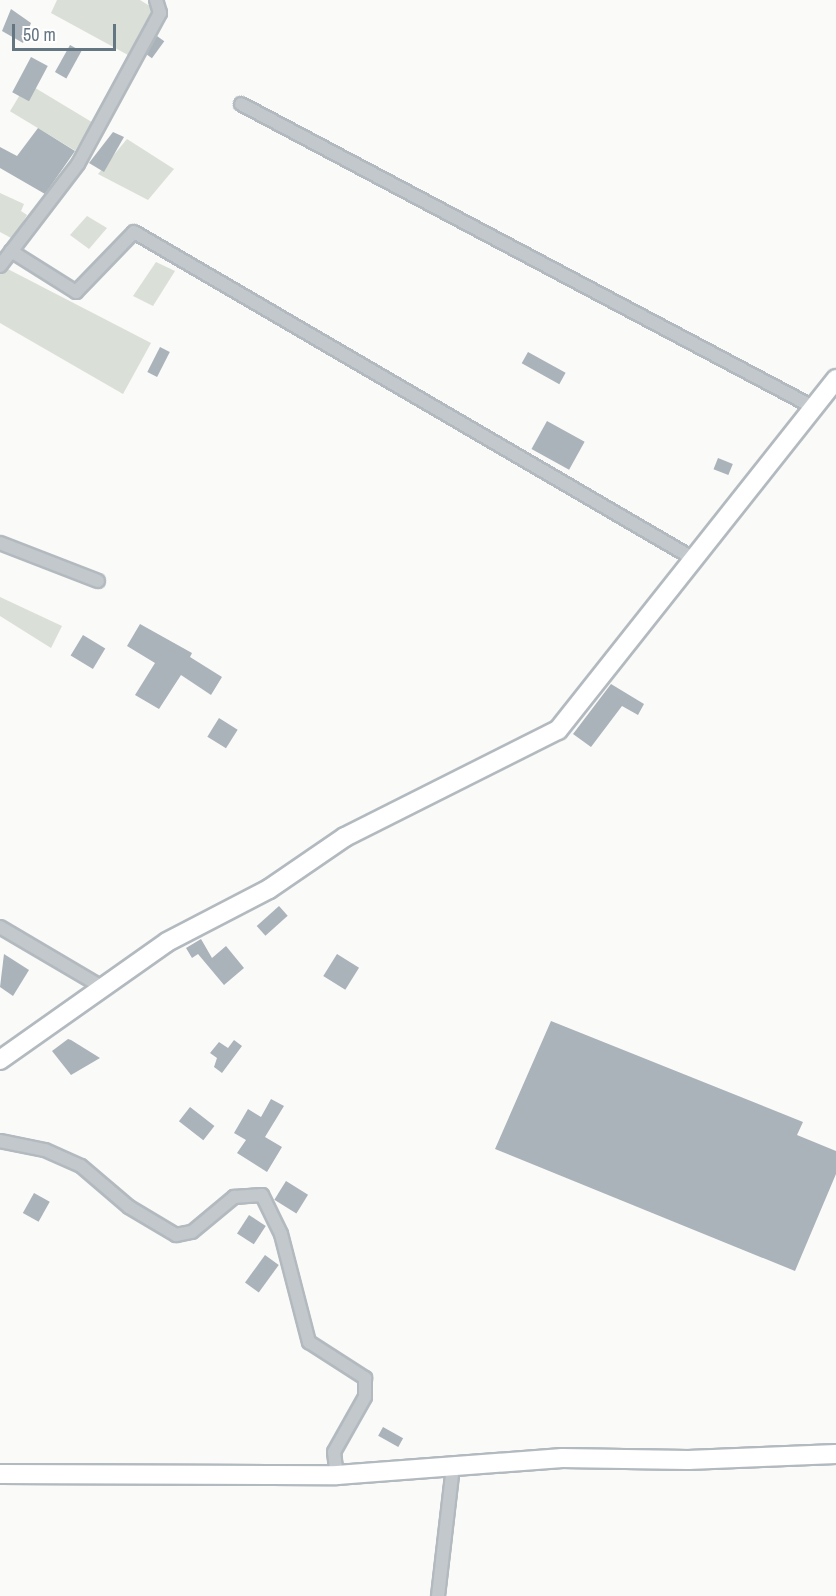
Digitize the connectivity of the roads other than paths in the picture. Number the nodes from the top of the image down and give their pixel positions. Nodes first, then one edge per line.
1 (156, 0) edge
2 (242, 104) dead end
3 (10, 251) junction
4 (0, 266) edge
5 (836, 379) edge
6 (813, 407) junction
7 (0, 543) edge
8 (693, 558) junction
9 (98, 581) dead end
10 (0, 927) edge
11 (100, 986) junction
12 (0, 1060) edge
13 (0, 1141) edge
14 (836, 1454) edge
15 (453, 1466) junction
16 (0, 1474) edge
17 (337, 1475) junction
18 (438, 1596) edge

1 - 3 street
2 - 6 street
3 - 4 street
3 - 8 street
5 - 6 street
6 - 8 street
7 - 9 street
8 - 11 street
10 - 11 street
11 - 12 street
13 - 17 street
14 - 15 street
15 - 17 street
15 - 18 street
16 - 17 street

